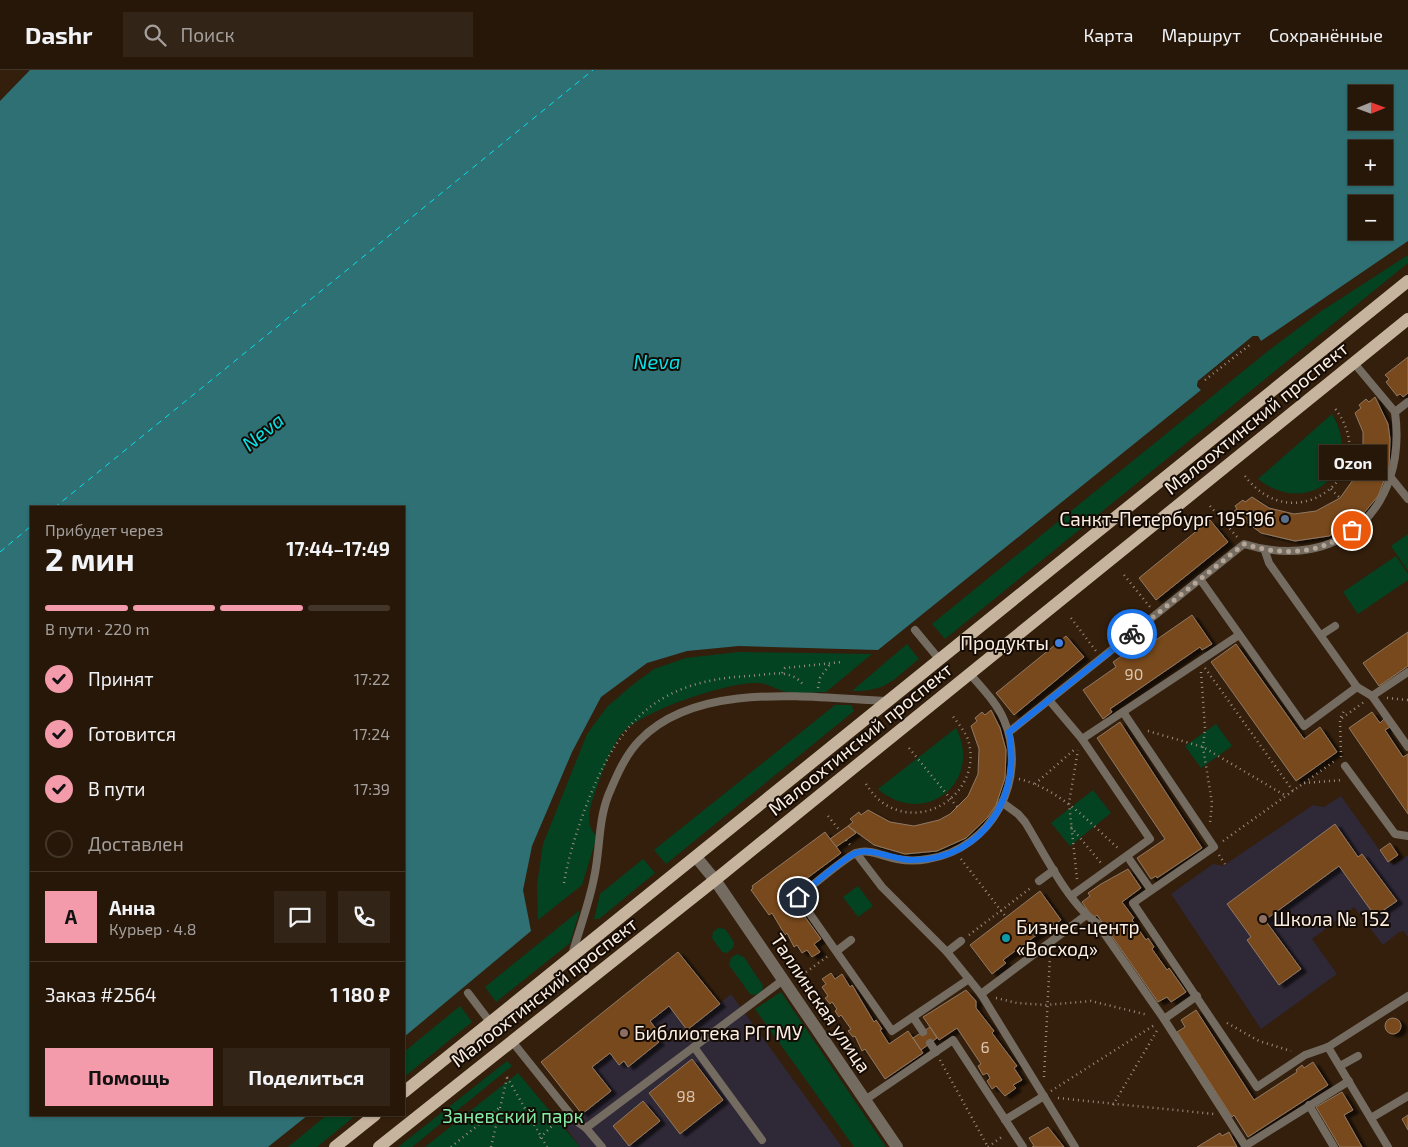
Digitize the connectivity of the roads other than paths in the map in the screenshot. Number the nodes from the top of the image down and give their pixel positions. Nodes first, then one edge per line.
1 (1408, 281) edge
2 (1408, 319) edge
3 (1354, 363) junction
4 (1408, 402) edge
5 (1395, 412) junction
6 (1392, 479) junction
7 (1408, 499) edge
8 (1265, 550) junction
9 (1200, 580) junction
10 (1335, 626) dead end
11 (915, 630) dead end
12 (1239, 635) junction
13 (1321, 635) junction
14 (939, 659) junction
15 (1408, 672) edge
16 (970, 674) junction
17 (1357, 687) junction
18 (1372, 696) junction
19 (1049, 700) junction
20 (889, 701) junction
21 (1123, 712) junction
22 (1009, 732) junction
23 (1082, 739) junction
24 (1408, 747) edge
25 (1345, 766) dead end
26 (1003, 803) junction
27 (1408, 836) edge
28 (856, 853) junction
29 (1126, 856) junction
30 (696, 857) junction
31 (1054, 870) junction
32 (715, 880) junction
33 (1039, 881) road end
34 (1151, 890) junction
35 (1071, 896) junction
36 (1085, 916) junction
37 (852, 940) dead end
38 (961, 941) road end
39 (838, 950) junction
40 (947, 952) junction
41 (571, 957) junction
42 (969, 978) junction
43 (785, 983) junction
44 (468, 993) dead end
45 (981, 994) junction
46 (1197, 996) junction
47 (1408, 996) edge
48 (913, 1017) junction
49 (1164, 1019) junction
50 (490, 1022) junction
51 (923, 1032) dead end
52 (511, 1040) junction
53 (930, 1043) dead end
54 (694, 1046) junction
55 (1328, 1047) junction
56 (936, 1052) junction
57 (1358, 1056) dead end
58 (1340, 1066) junction
59 (1348, 1081) junction
60 (405, 1091) edge
61 (1044, 1096) junction
62 (1408, 1096) edge
63 (864, 1100) junction
64 (1309, 1105) junction
65 (374, 1116) edge
66 (1370, 1118) junction
67 (1005, 1120) junction
68 (586, 1128) junction
69 (762, 1140) dead end
70 (335, 1147) edge
71 (379, 1147) edge
72 (602, 1147) edge
73 (897, 1147) edge
74 (1023, 1147) edge
75 (1076, 1147) edge
76 (1246, 1147) edge
77 (1334, 1147) edge
78 (1388, 1147) edge

1 - 14 main road, Малоохтинский проспект
2 - 3 main road, Малоохтинский проспект
3 - 5 lane
3 - 16 main road, Малоохтинский проспект
4 - 5 lane
5 - 6 lane
6 - 7 lane
6 - 8 lane
8 - 9 lane
8 - 13 lane
9 - 12 lane
9 - 19 lane
10 - 13 lane
11 - 14 lane
12 - 17 lane
12 - 21 lane
13 - 17 lane
14 - 20 main road, Малоохтинский проспект
15 - 18 lane
16 - 22 lane
16 - 32 main road, Малоохтинский проспект
17 - 18 lane
18 - 24 lane
19 - 22 lane
19 - 23 lane
20 - 30 main road, Малоохтинский проспект
20 - 41 lane
21 - 23 lane
21 - 34 lane
22 - 26 lane
23 - 29 lane
25 - 27 lane
26 - 28 lane
26 - 31 lane
28 - 39 lane
28 - 40 lane
29 - 34 lane
29 - 35 lane
30 - 32 street, Таллинская улица
30 - 41 main road, Малоохтинский проспект
31 - 33 lane
31 - 35 lane
32 - 43 street, Таллинская улица
32 - 52 main road, Малоохтинский проспект
34 - 46 lane
35 - 36 lane
36 - 45 lane
36 - 49 lane
37 - 39 lane
38 - 40 lane
39 - 48 lane
40 - 42 lane
41 - 50 main road, Малоохтинский проспект
42 - 45 lane
42 - 48 lane
43 - 54 lane
43 - 63 street, Таллинская улица
44 - 50 lane
45 - 61 lane
46 - 49 lane
46 - 55 lane
47 - 55 lane
48 - 51 lane
49 - 76 lane
50 - 60 main road, Малоохтинский проспект
52 - 68 lane
52 - 71 main road, Малоохтинский проспект
53 - 56 lane
54 - 68 lane
54 - 69 lane
55 - 58 lane
56 - 63 lane
56 - 67 lane
57 - 58 lane
58 - 59 lane
59 - 64 lane
59 - 66 lane
61 - 67 lane
61 - 75 lane
62 - 66 lane
63 - 73 street, Таллинская улица
64 - 76 lane
64 - 77 lane
65 - 70 main road
66 - 78 lane
67 - 74 lane
68 - 72 lane

